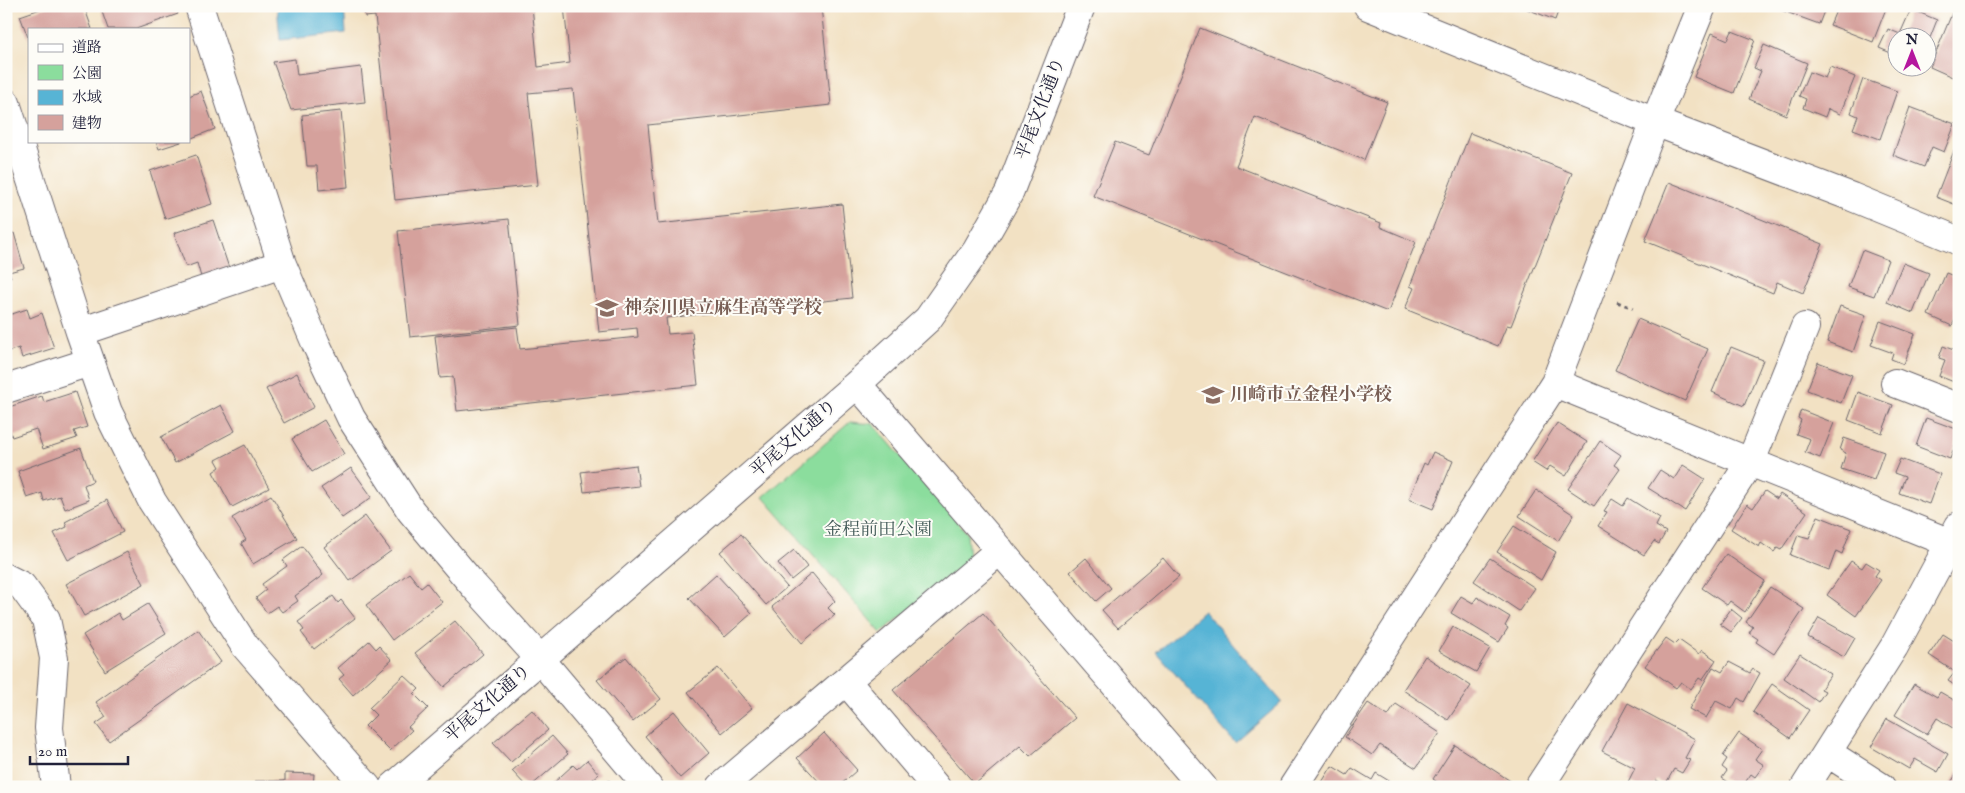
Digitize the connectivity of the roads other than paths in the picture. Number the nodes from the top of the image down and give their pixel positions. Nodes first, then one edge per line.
1 (199, 6) edge
2 (1081, 6) edge
3 (1368, 6) edge
4 (1702, 6) edge
5 (6, 103) edge
6 (1655, 122) junction
7 (1959, 240) edge
8 (282, 264) junction
9 (1805, 327) dead end
10 (80, 332) junction
11 (90, 362) junction
12 (1555, 383) junction
13 (1895, 383) dead end
14 (857, 384) junction
15 (6, 389) edge
16 (1959, 408) edge
17 (1751, 461) junction
18 (1954, 534) edge
19 (1000, 550) junction
20 (6, 578) edge
21 (540, 659) junction
22 (846, 681) junction
23 (1828, 753) junction
24 (56, 787) edge
25 (367, 787) edge
26 (393, 787) edge
27 (648, 787) edge
28 (722, 787) edge
29 (936, 787) edge
30 (1203, 787) edge
31 (1293, 787) edge
32 (1540, 787) edge
33 (1805, 787) edge
34 (1881, 787) edge

1 - 8 street
2 - 14 street, 平尾文化通り
3 - 6 street
4 - 6 street
5 - 10 street
6 - 7 street
6 - 12 street
8 - 10 street
8 - 21 street
9 - 17 street
10 - 11 street
11 - 15 street
11 - 25 street
12 - 17 street
12 - 31 street
13 - 16 street
14 - 19 street
14 - 21 street, 平尾文化通り
17 - 18 street
17 - 32 street
18 - 23 street
19 - 22 street
19 - 30 street
20 - 24 street
21 - 26 street, 平尾文化通り
21 - 27 street
22 - 28 street
22 - 29 street
23 - 33 street
23 - 34 street

